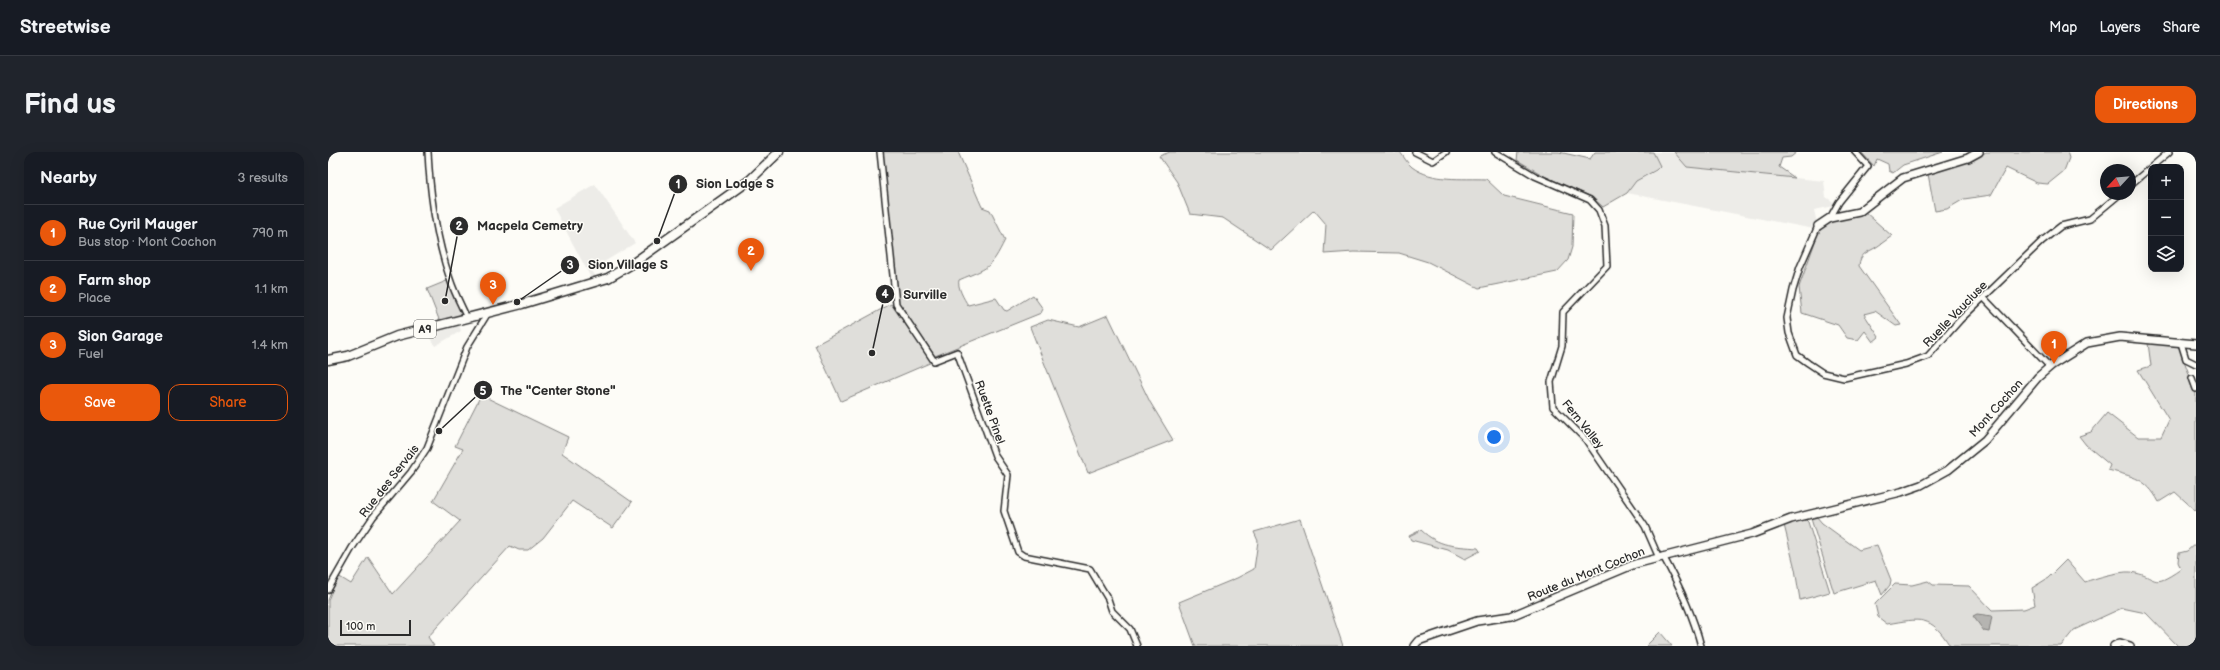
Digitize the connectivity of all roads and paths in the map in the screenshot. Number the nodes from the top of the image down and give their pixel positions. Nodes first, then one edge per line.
1 (428, 152) edge
2 (779, 152) edge
3 (880, 152) edge
4 (1415, 152) edge
5 (1446, 152) edge
6 (1495, 152) edge
7 (1855, 152) edge
8 (1979, 152) edge
9 (2169, 152) edge
10 (2136, 180) edge
11 (2113, 200) edge
12 (1830, 218) junction
13 (1818, 226) joint
14 (1984, 298) junction
15 (488, 313) junction
16 (467, 318) junction
17 (2181, 343) junction
18 (2196, 344) edge
19 (328, 360) edge
20 (2196, 364) edge
21 (2050, 367) junction
22 (2192, 378) dead end
23 (2196, 389) edge
24 (1791, 519) joint
25 (1661, 557) junction
26 (328, 590) edge
27 (1137, 646) edge
28 (1414, 646) edge
29 (1701, 646) edge
30 (2114, 646) edge
31 (2130, 646) edge

1 - 16 street
2 - 15 main road, A9
3 - 27 street, Ruette Pinel
4 - 5 street
6 - 25 street, Fern Valley
7 - 12 street
8 - 12 main road
9 - 10 street
11 - 14 street, Ruelle Vaucluse
12 - 13 main road
13 - 14 street, Ruelle Vaucluse
14 - 21 street
15 - 16 main road, A9
15 - 26 street, Rue des Servais
16 - 19 main road, A9
17 - 18 main road, Mont Cochon
17 - 20 street
17 - 21 main road, Mont Cochon
21 - 24 main road, Mont Cochon
22 - 23 street
24 - 25 main road, Route du Mont Cochon
25 - 28 main road, Route du Mont Cochon
25 - 29 street, Fern Valley
30 - 31 main road

